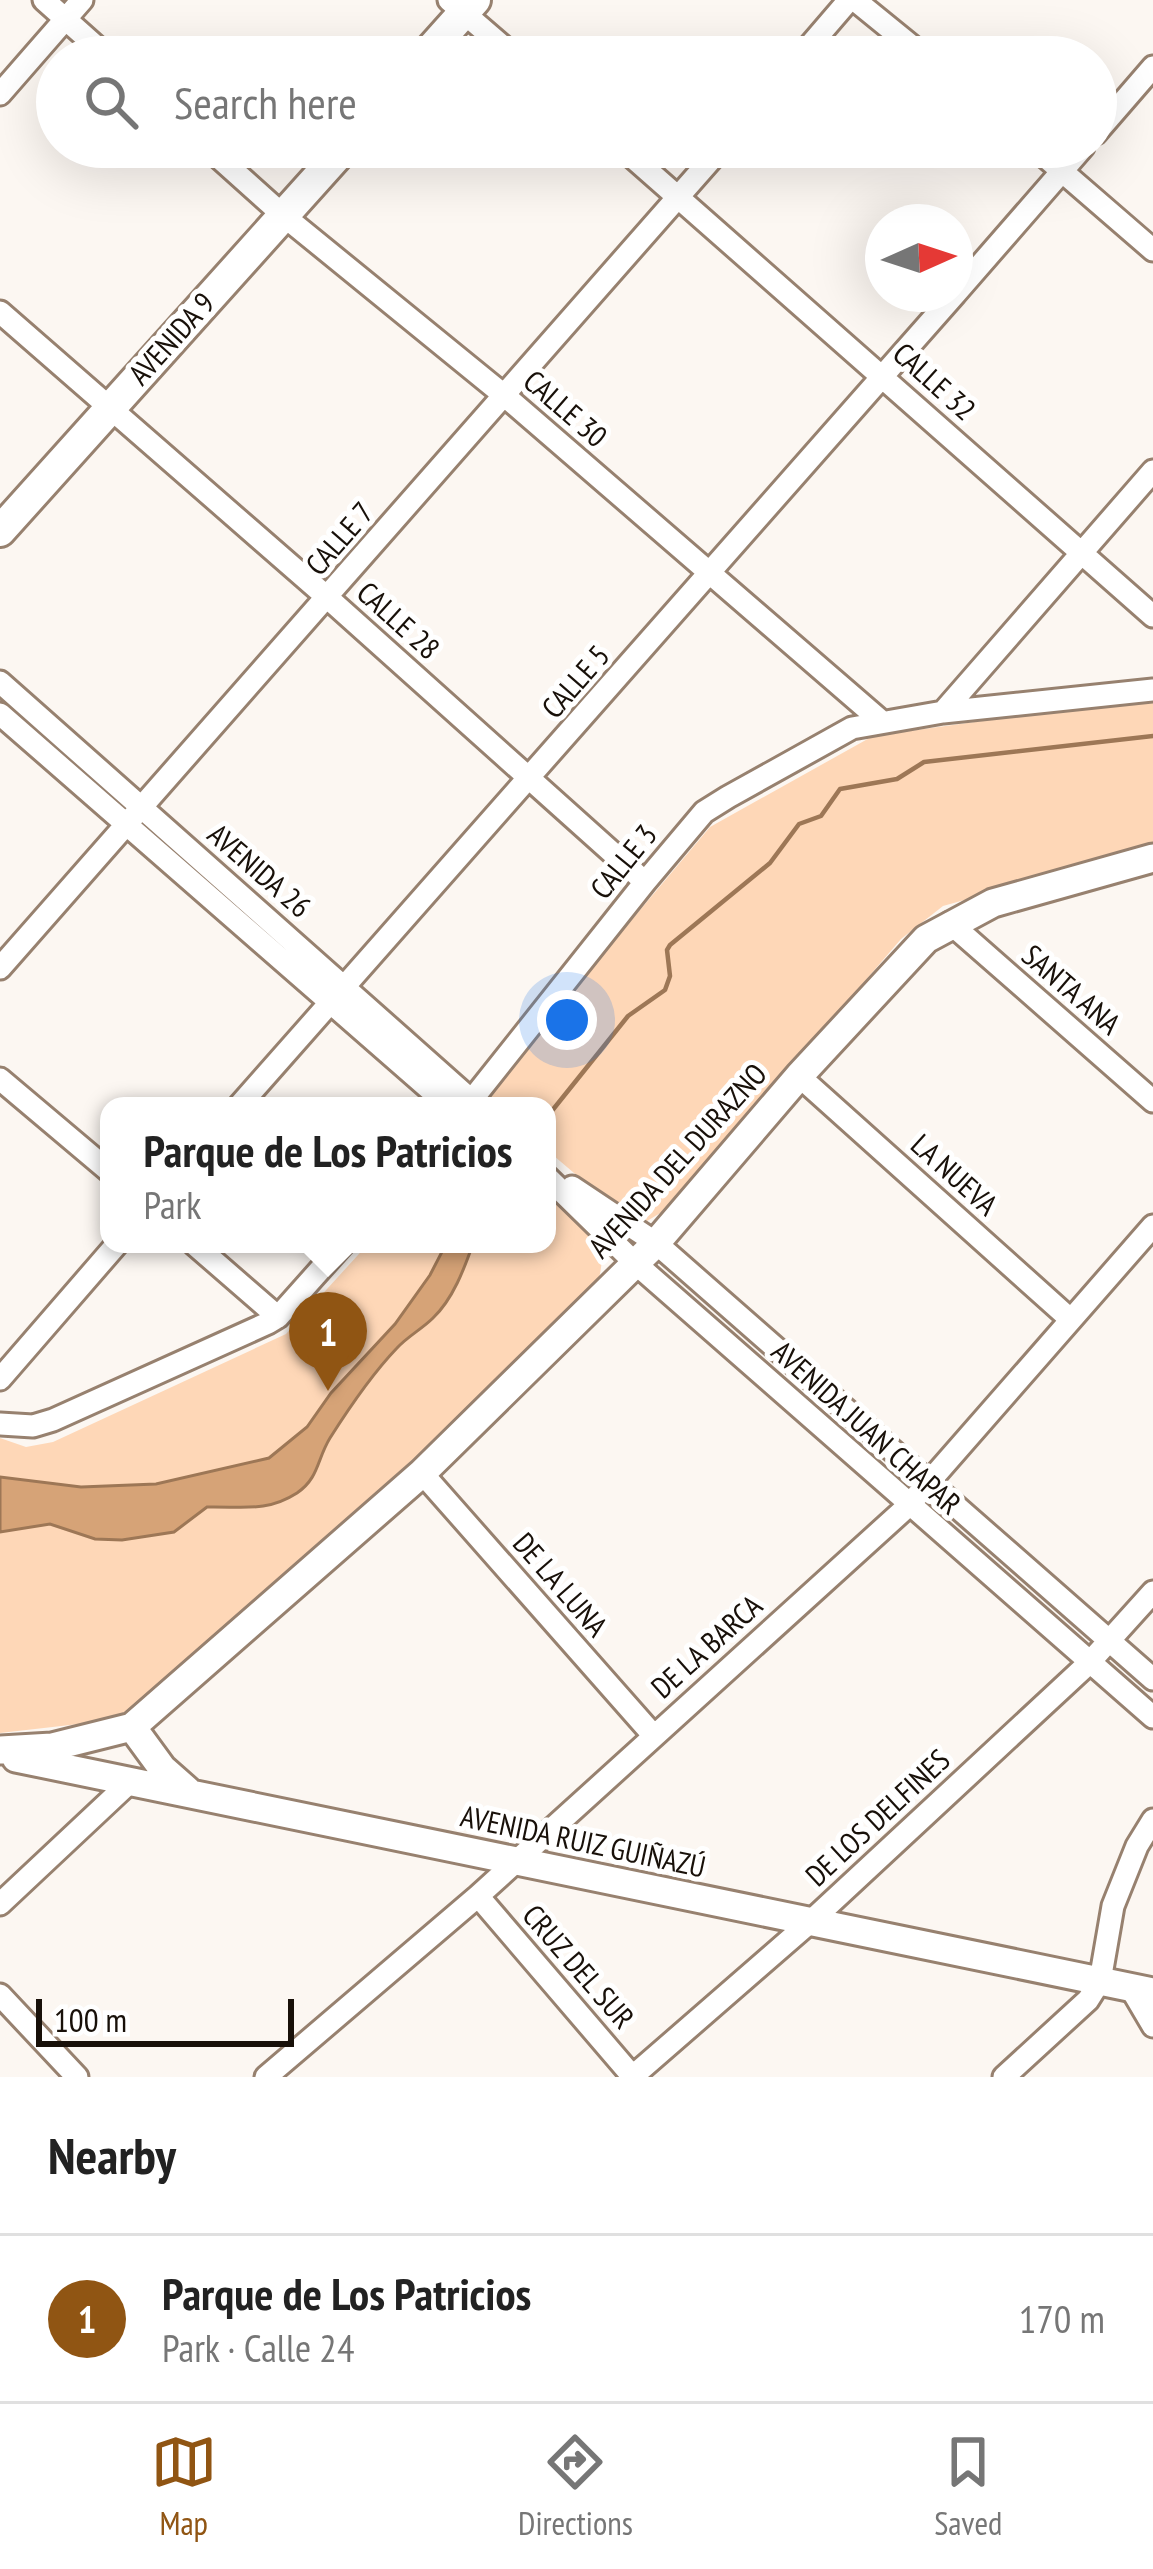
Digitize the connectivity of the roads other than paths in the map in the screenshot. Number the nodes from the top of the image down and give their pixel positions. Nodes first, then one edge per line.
1 (44, 0) edge
2 (82, 0) edge
3 (852, 0) edge
4 (462, 4) edge
5 (66, 19) junction
6 (51, 36) edge
7 (85, 36) edge
8 (439, 36) edge
9 (494, 36) edge
10 (819, 36) edge
11 (898, 36) edge
12 (36, 53) edge
13 (1153, 68) edge
14 (0, 94) edge
15 (1117, 109) edge
16 (230, 168) edge
17 (326, 168) edge
18 (646, 168) edge
19 (704, 168) edge
20 (1060, 168) edge
21 (1063, 170) junction
22 (680, 196) junction
23 (284, 216) junction
24 (1153, 250) edge
25 (973, 273) edge
26 (0, 312) edge
27 (939, 312) edge
28 (883, 376) junction
29 (505, 396) junction
30 (109, 409) junction
31 (1153, 471) edge
32 (0, 531) edge
33 (1082, 553) junction
34 (710, 574) junction
35 (328, 598) junction
36 (1153, 616) edge
37 (0, 682) edge
38 (1153, 690) edge
39 (943, 712) junction
40 (0, 714) edge
41 (881, 721) junction
42 (530, 779) junction
43 (134, 816) junction
44 (1153, 859) edge
45 (645, 882) junction
46 (950, 923) junction
47 (0, 968) edge
48 (337, 994) junction
49 (799, 1076) junction
50 (0, 1079) edge
51 (246, 1097) edge
52 (440, 1097) edge
53 (463, 1097) edge
54 (477, 1097) edge
55 (1153, 1101) edge
56 (100, 1164) edge
57 (556, 1180) edge
58 (556, 1183) edge
59 (1153, 1226) edge
60 (656, 1243) junction
61 (109, 1253) edge
62 (204, 1253) edge
63 (335, 1253) edge
64 (635, 1263) junction
65 (278, 1317) junction
66 (1070, 1319) junction
67 (0, 1379) edge
68 (0, 1424) edge
69 (422, 1473) junction
70 (927, 1481) junction
71 (908, 1506) junction
72 (1153, 1592) edge
73 (1111, 1642) junction
74 (1089, 1663) junction
75 (1153, 1678) edge
76 (1153, 1717) edge
77 (132, 1727) junction
78 (653, 1736) junction
79 (0, 1752) edge
80 (130, 1781) junction
81 (194, 1795) junction
82 (1153, 1820) edge
83 (516, 1861) junction
84 (478, 1895) junction
85 (0, 1904) edge
86 (809, 1923) junction
87 (1100, 1981) junction
88 (1142, 1989) edge
89 (0, 1995) edge
90 (1153, 2026) edge
91 (76, 2077) edge
92 (266, 2077) edge
93 (633, 2077) edge
94 (1004, 2077) edge

1 - 5 street
2 - 5 street
3 - 10 street
3 - 11 street
4 - 8 main road
4 - 9 street
5 - 6 street
5 - 7 street
12 - 14 street
13 - 15 street
16 - 23 street, CALLE 30
17 - 23 main road, AVENIDA 9
18 - 22 street, CALLE 32
19 - 22 street, CALLE 7
20 - 21 street
21 - 24 street
21 - 25 street, CALLE 5
22 - 28 street, CALLE 32
22 - 29 street, CALLE 7
23 - 29 street, CALLE 30
23 - 30 main road, AVENIDA 9
26 - 30 street, CALLE 28
27 - 28 street, CALLE 5
28 - 33 street, CALLE 32
28 - 34 street, CALLE 5
29 - 34 street, CALLE 30
29 - 35 street, CALLE 7
30 - 32 main road, AVENIDA 9
30 - 35 street, CALLE 28
31 - 33 street
33 - 36 street, CALLE 32
33 - 39 street
34 - 41 street, CALLE 30
34 - 42 street, CALLE 5
35 - 42 street, CALLE 28
35 - 43 street, CALLE 7
37 - 43 street, AVENIDA 26
38 - 39 street, CALLE 3
39 - 41 street, CALLE 3
40 - 43 street, AVENIDA 26
41 - 45 street, CALLE 3
42 - 45 street, CALLE 28
42 - 48 street, CALLE 5
43 - 47 street, CALLE 7
43 - 48 street, AVENIDA 26
44 - 46 main road, AVENIDA DEL DURAZNO
45 - 54 street, CALLE 3
46 - 49 main road, AVENIDA DEL DURAZNO
46 - 55 street, SANTA ANA
48 - 51 street, CALLE 5
48 - 52 street, AVENIDA 26
48 - 53 street, AVENIDA 26
49 - 60 main road, AVENIDA DEL DURAZNO
49 - 66 street, LA NUEVA
50 - 56 street
57 - 60 street, AVENIDA JUAN CHAPAR
58 - 64 street, AVENIDA JUAN CHAPAR
59 - 66 street, DE LA BARCA
60 - 64 main road, AVENIDA DEL DURAZNO
60 - 70 street, AVENIDA JUAN CHAPAR
61 - 67 street
62 - 65 street
63 - 65 street
64 - 69 main road, AVENIDA DEL DURAZNO
64 - 71 street, AVENIDA JUAN CHAPAR
65 - 68 street
66 - 70 street, DE LA BARCA
69 - 77 main road, AVENIDA DEL DURAZNO
69 - 78 street, DE LA LUNA
70 - 71 street, DE LA BARCA
70 - 73 street, AVENIDA JUAN CHAPAR
71 - 74 street, AVENIDA JUAN CHAPAR
71 - 78 street, DE LA BARCA
72 - 73 street, DE LOS DELFINES
73 - 74 street, DE LOS DELFINES
73 - 75 street, AVENIDA JUAN CHAPAR
74 - 76 street, AVENIDA JUAN CHAPAR
74 - 86 street, DE LOS DELFINES
77 - 79 main road
77 - 81 main road
78 - 83 street, DE LA BARCA
79 - 80 main road, AVENIDA RUIZ GUIÑAZÚ
80 - 81 main road, AVENIDA RUIZ GUIÑAZÚ
80 - 85 street
81 - 83 main road, AVENIDA RUIZ GUIÑAZÚ
82 - 87 street
83 - 84 street, DE LA BARCA
83 - 86 main road, AVENIDA RUIZ GUIÑAZÚ
84 - 92 street, DE LA BARCA
84 - 93 street, CRUZ DEL SUR
86 - 87 main road, AVENIDA RUIZ GUIÑAZÚ
86 - 93 street, DE LOS DELFINES
87 - 88 main road, AVENIDA RUIZ GUIÑAZÚ
87 - 94 street
88 - 90 street
89 - 91 street

